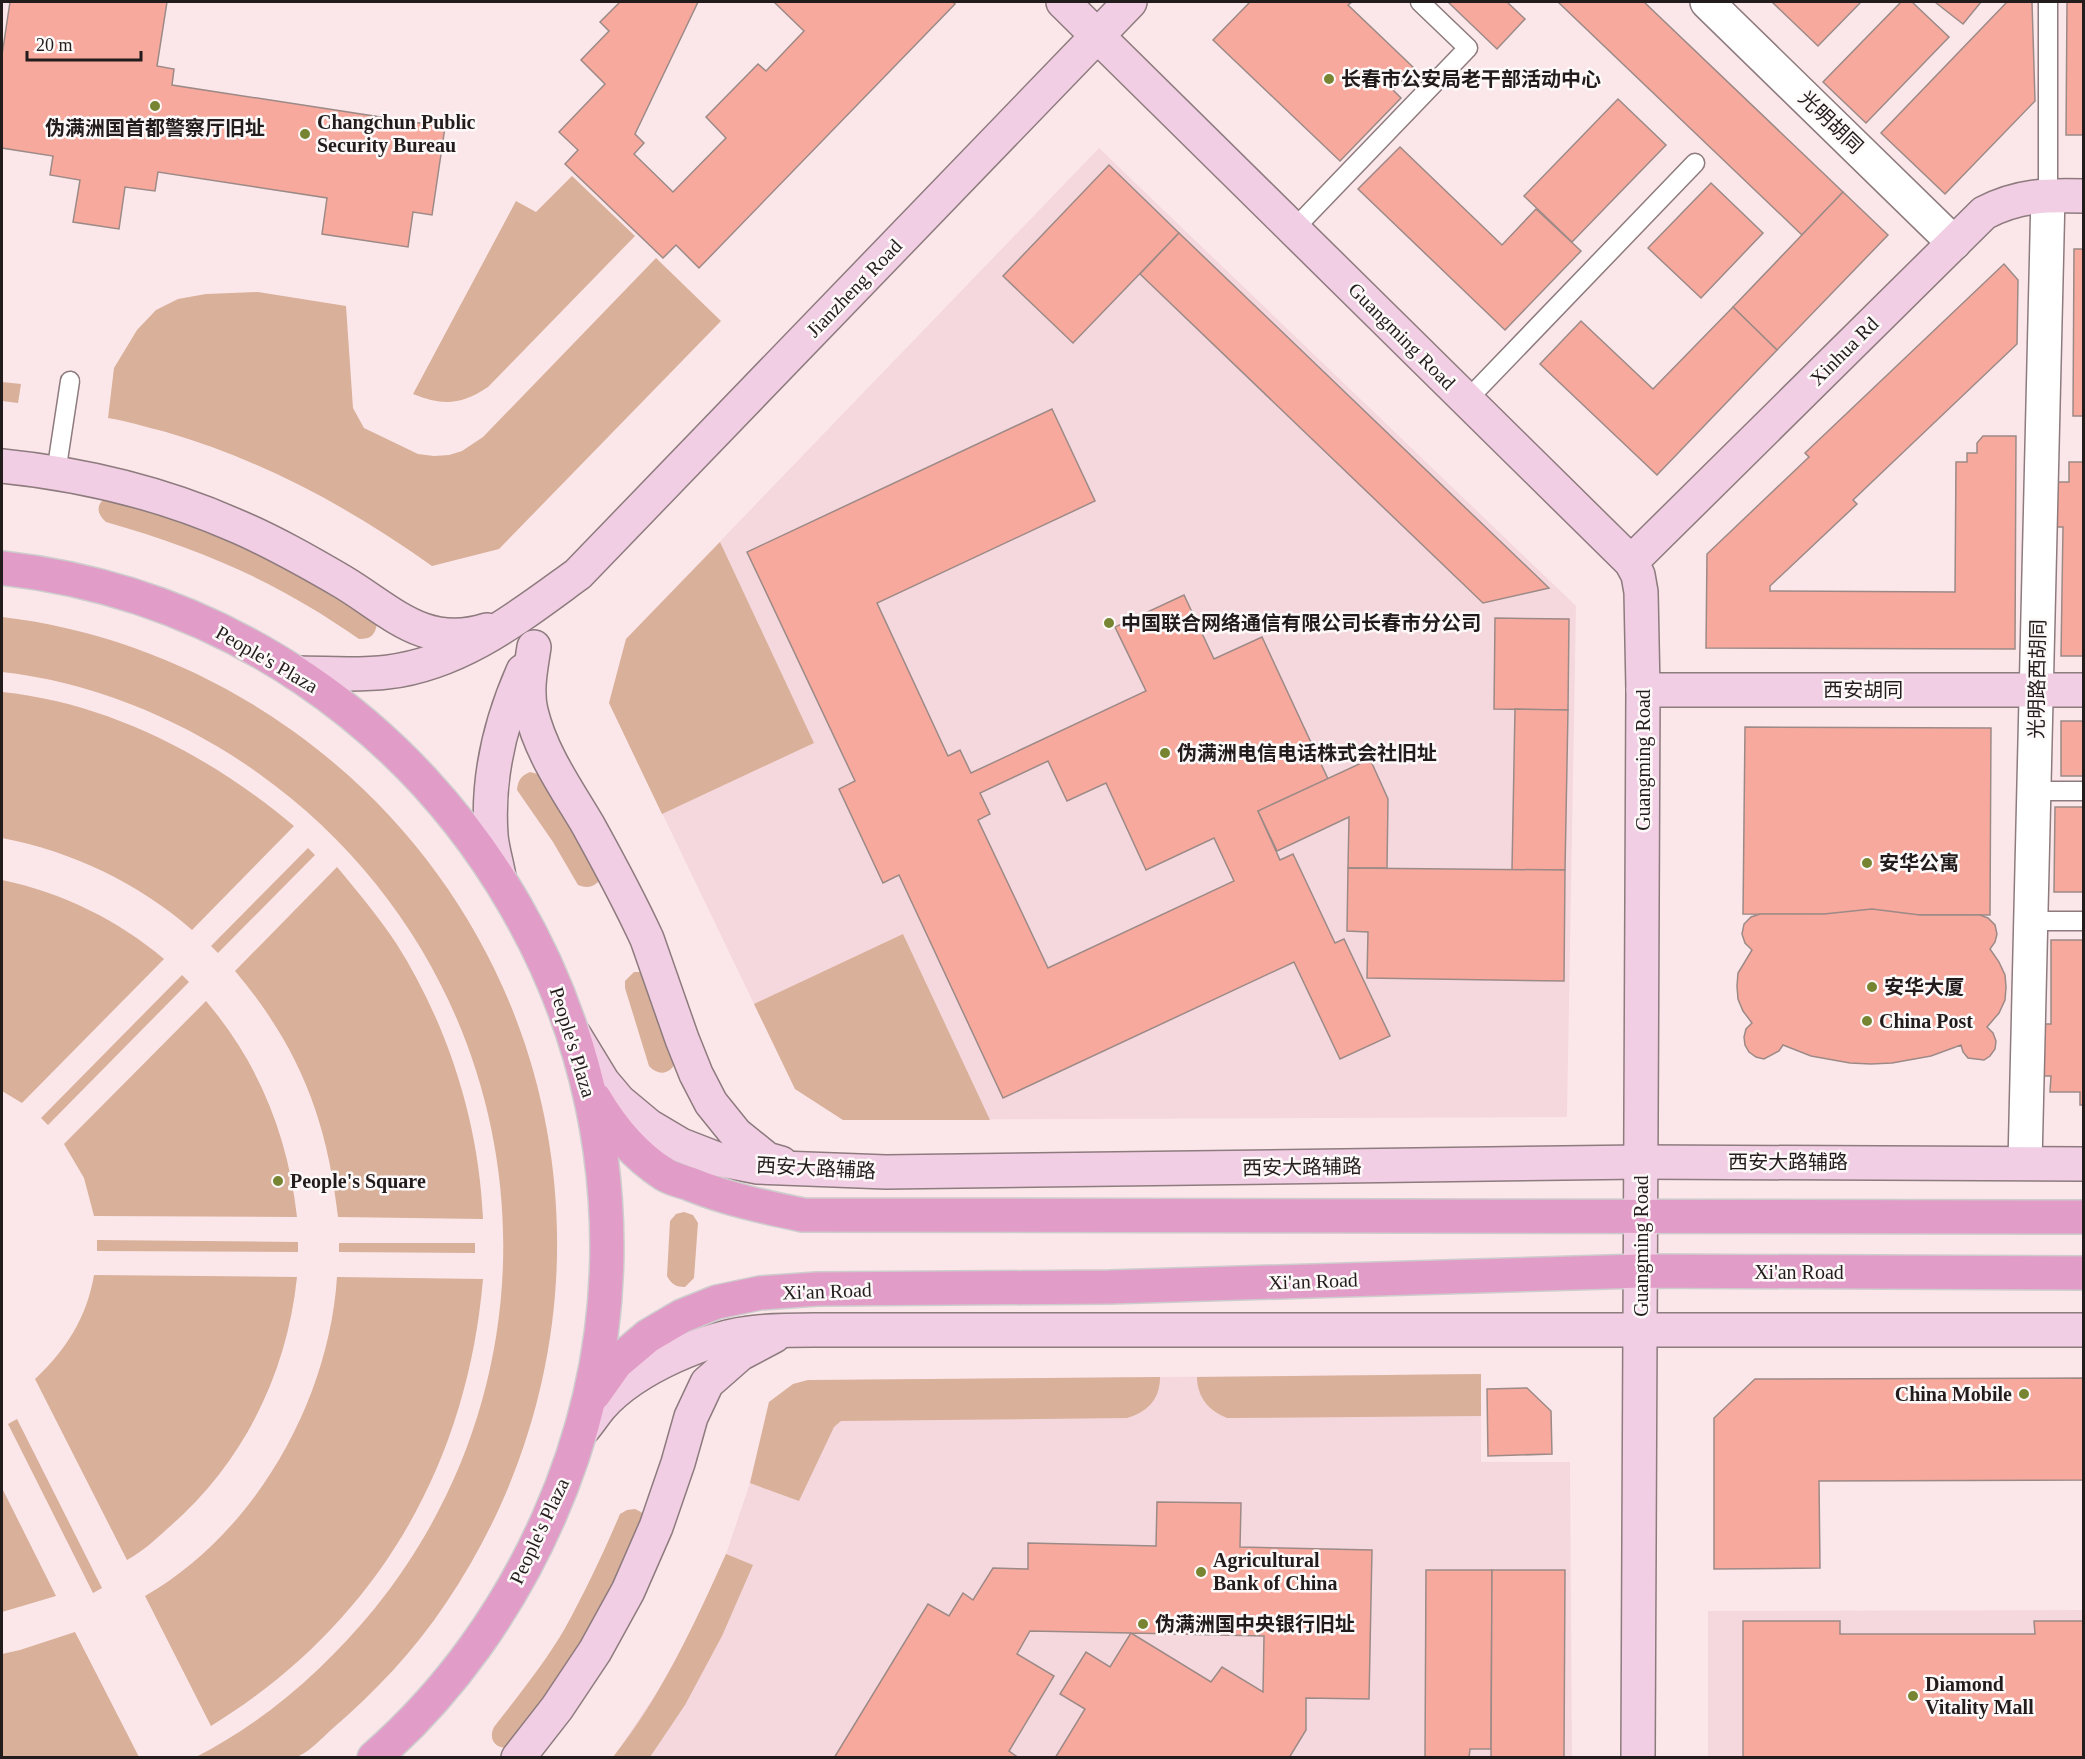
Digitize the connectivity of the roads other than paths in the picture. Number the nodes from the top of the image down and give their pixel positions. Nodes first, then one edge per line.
1 (1063, 2) edge
2 (1130, 2) edge
3 (1420, 2) edge
4 (1707, 2) edge
5 (2049, 2) edge
6 (1097, 35) junction
7 (1695, 163) dead end
8 (2048, 195) junction
9 (2084, 196) edge
10 (1294, 229) junction
11 (1954, 243) junction
12 (70, 381) dead end
13 (1467, 400) junction
14 (2, 466) edge
15 (56, 473) junction
16 (1631, 562) junction
17 (2, 568) edge
18 (578, 574) junction
19 (512, 622) junction
20 (534, 647) junction
21 (296, 673) junction
22 (1643, 690) junction
23 (2037, 690) junction
24 (2084, 690) edge
25 (2034, 791) junction
26 (2084, 791) edge
27 (499, 877) junction
28 (2031, 921) junction
29 (2084, 921) edge
30 (573, 1034) junction
31 (589, 1090) junction
32 (1641, 1162) junction
33 (2025, 1163) junction
34 (2084, 1164) edge
35 (806, 1170) junction
36 (1641, 1215) junction
37 (2084, 1217) edge
38 (1641, 1271) junction
39 (2084, 1273) edge
40 (1640, 1329) junction
41 (814, 1330) junction
42 (2084, 1330) edge
43 (583, 1422) junction
44 (376, 1756) edge
45 (518, 1758) edge
46 (1638, 1758) edge

1 - 6 street, Guangming Road
2 - 6 street, Jianzheng Road
3 - 10 lane
4 - 11 street, 光明胡同
5 - 8 lane
6 - 10 street, Guangming Road
6 - 18 street, Jianzheng Road
7 - 13 lane
8 - 9 street, Xinhua Rd
8 - 11 street, Xinhua Rd
8 - 23 street, 光明路西胡同
10 - 13 street, Guangming Road
11 - 16 street, Xinhua Rd
12 - 15 lane
13 - 16 street, Guangming Road
14 - 15 street
15 - 19 street
16 - 22 street, Guangming Road
17 - 21 main road, People's Plaza
18 - 19 street
18 - 20 street
19 - 21 street
20 - 27 street
20 - 35 street
21 - 27 main road, People's Plaza
22 - 23 street, 西安胡同
22 - 32 street, Guangming Road
23 - 24 street, 西安胡同
23 - 25 street, 光明路西胡同
25 - 26 lane
25 - 28 street, 光明路西胡同
27 - 30 main road, People's Plaza
28 - 29 lane
28 - 33 street, 光明路西胡同
30 - 31 main road, People's Plaza
30 - 35 street, 西安大路辅路
31 - 36 main road
31 - 43 main road, People's Plaza
32 - 33 street, 西安大路辅路
32 - 35 street, 西安大路辅路
32 - 36 street, Guangming Road
33 - 34 street, 西安大路辅路
36 - 37 main road
36 - 38 street, Guangming Road
38 - 39 main road, Xi'an Road
38 - 40 street, Guangming Road
38 - 43 main road, Xi'an Road
40 - 41 street
40 - 42 street
40 - 46 street, Guangming Road
41 - 43 street
41 - 45 street
43 - 44 main road, People's Plaza

